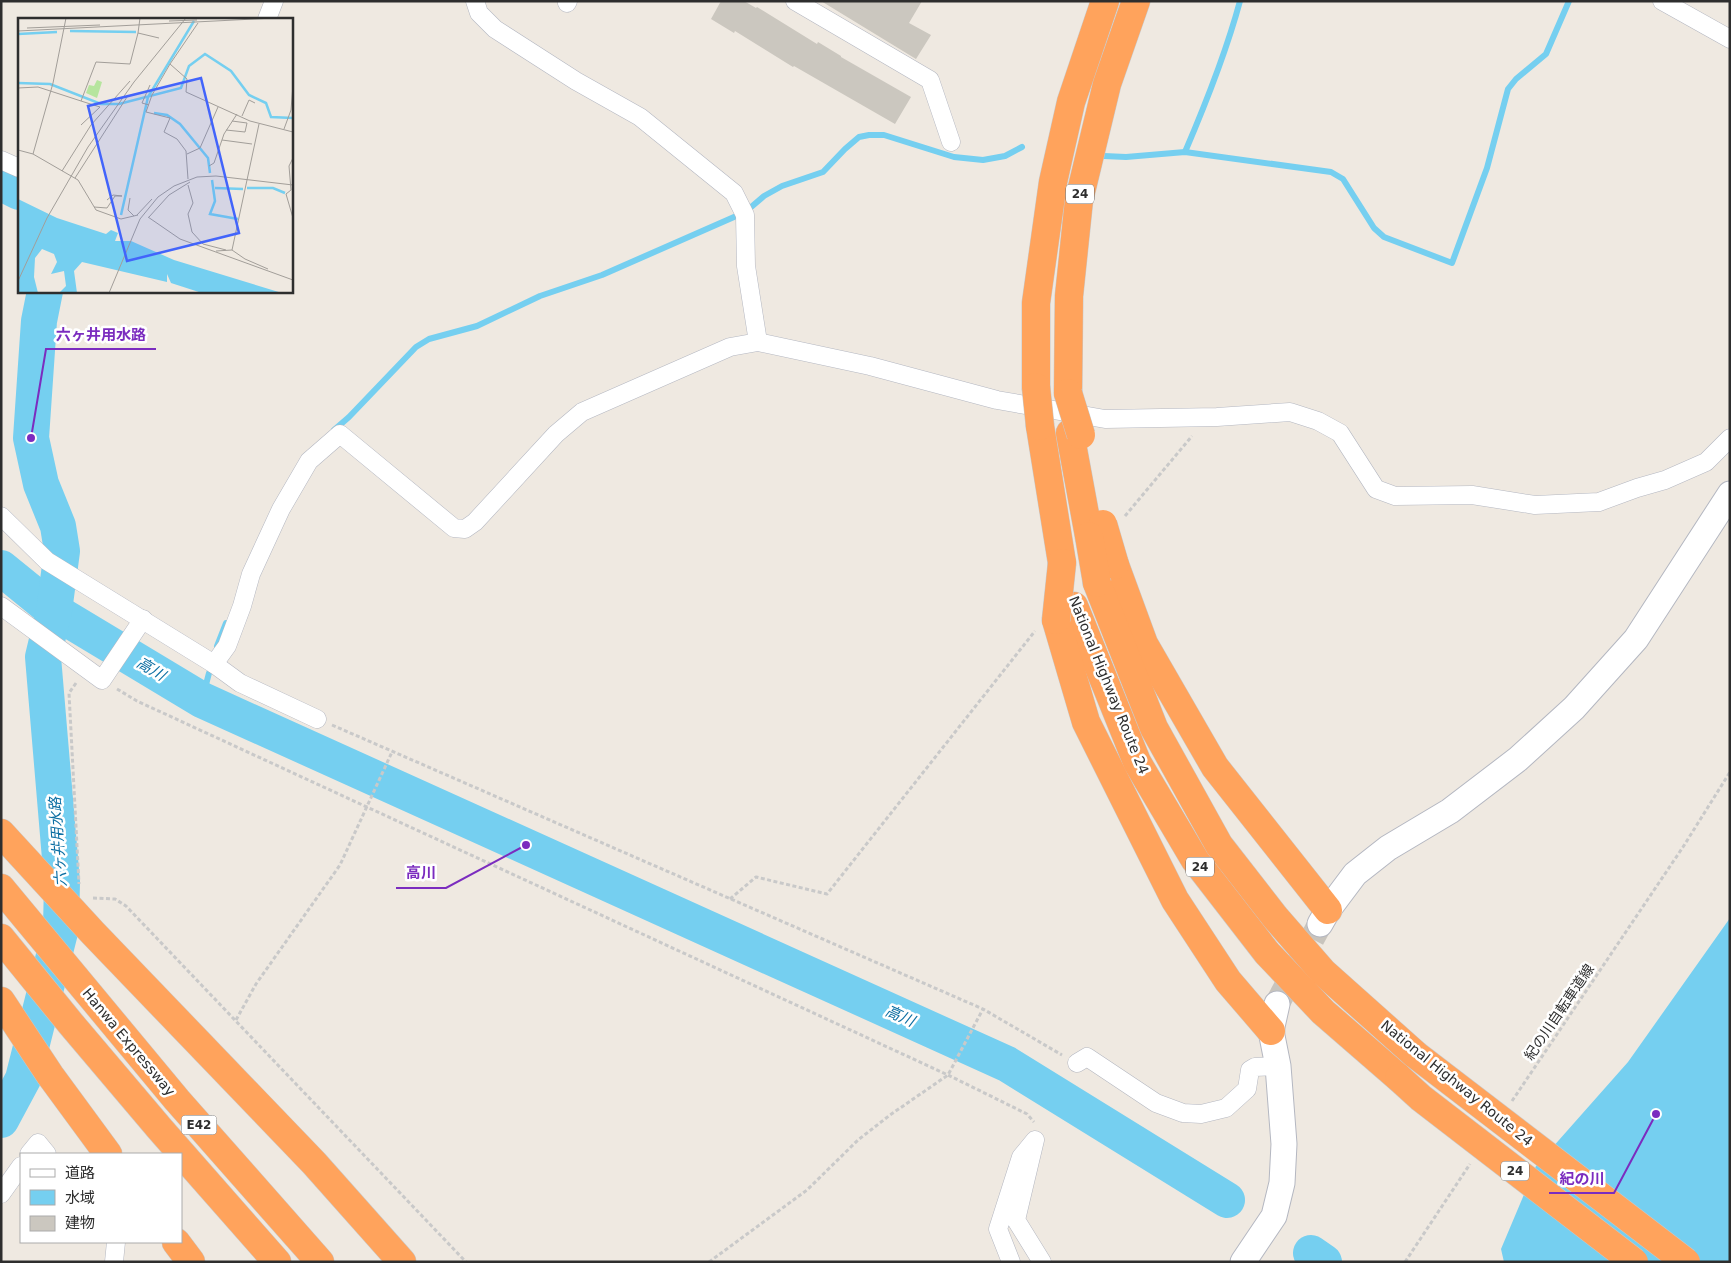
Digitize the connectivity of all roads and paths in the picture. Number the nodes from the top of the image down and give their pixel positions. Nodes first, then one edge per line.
1 (274, 1) edge
2 (475, 1) edge
3 (795, 1) edge
4 (1105, 1) edge
5 (1136, 1) edge
6 (1662, 1) edge
7 (267, 18) edge
8 (1730, 39) edge
9 (951, 142) dead end
10 (1, 160) edge
11 (18, 168) edge
12 (758, 342) junction
13 (1209, 417) junction
14 (1730, 438) edge
15 (1730, 494) edge
16 (1, 516) edge
17 (1104, 528) junction
18 (1106, 574) junction
19 (1, 606) edge
20 (1057, 617) junction
21 (139, 625) junction
22 (214, 664) junction
23 (86, 668) junction
24 (104, 677) junction
25 (318, 719) joint
26 (392, 752) junction
27 (1730, 772) edge
28 (367, 807) junction
29 (1, 833) edge
30 (80, 887) dead end
31 (1, 888) edge
32 (89, 897) dead end
33 (730, 899) junction
34 (1324, 917) joint
35 (8, 945) edge
36 (1, 1001) edge
37 (1277, 1004) tunnel mouth
38 (983, 1009) junction
39 (236, 1020) junction
40 (1271, 1030) junction
41 (1077, 1063) joint
42 (1278, 1066) junction
43 (948, 1075) junction
44 (1508, 1108) dead end
45 (1035, 1140) junction
46 (30, 1153) edge
47 (46, 1153) edge
48 (107, 1153) edge
49 (1475, 1156) dead end
50 (20, 1167) edge
51 (1, 1194) edge
52 (116, 1243) edge
53 (177, 1243) edge
54 (114, 1262) edge
55 (191, 1262) edge
56 (277, 1262) edge
57 (320, 1262) edge
58 (402, 1262) edge
59 (466, 1262) edge
60 (709, 1262) edge
61 (1011, 1262) edge
62 (1042, 1262) edge
63 (1243, 1262) edge
64 (1404, 1262) edge
65 (1634, 1262) edge
66 (1686, 1262) edge

1 - 7 street
2 - 12 street
3 - 9 street
4 - 20 highway, National Highway Route 24 / 24, bridge
5 - 17 highway, 24, bridge
6 - 8 street
10 - 11 street
12 - 13 street
12 - 22 street
13 - 14 street
13 - 17 path
15 - 34 main road
16 - 21 street
17 - 18 highway, 24, bridge
18 - 34 highway, 24
18 - 66 highway, National Highway Route 24 / 24, bridge
19 - 23 street
20 - 33 path
20 - 40 highway, 24
20 - 65 highway, National Highway Route 24 / 24, bridge
21 - 22 street
21 - 24 street
22 - 25 street
23 - 24 street
23 - 30 path
24 - 28 path
25 - 26 path
26 - 28 path
26 - 33 path
27 - 44 path, 紀の川自転車道線
28 - 39 path
28 - 43 path
29 - 58 highway
31 - 57 highway, Hanwa Expressway / E42
32 - 39 path
33 - 38 path
35 - 56 highway, E42
36 - 48 highway
37 - 40 main road
38 - 41 path
38 - 43 path
39 - 59 path
40 - 42 main road
41 - 42 street
42 - 63 main road
43 - 45 path
43 - 60 path
45 - 61 street
45 - 62 street
46 - 47 street
49 - 64 path
50 - 51 street
52 - 54 street
53 - 55 highway

